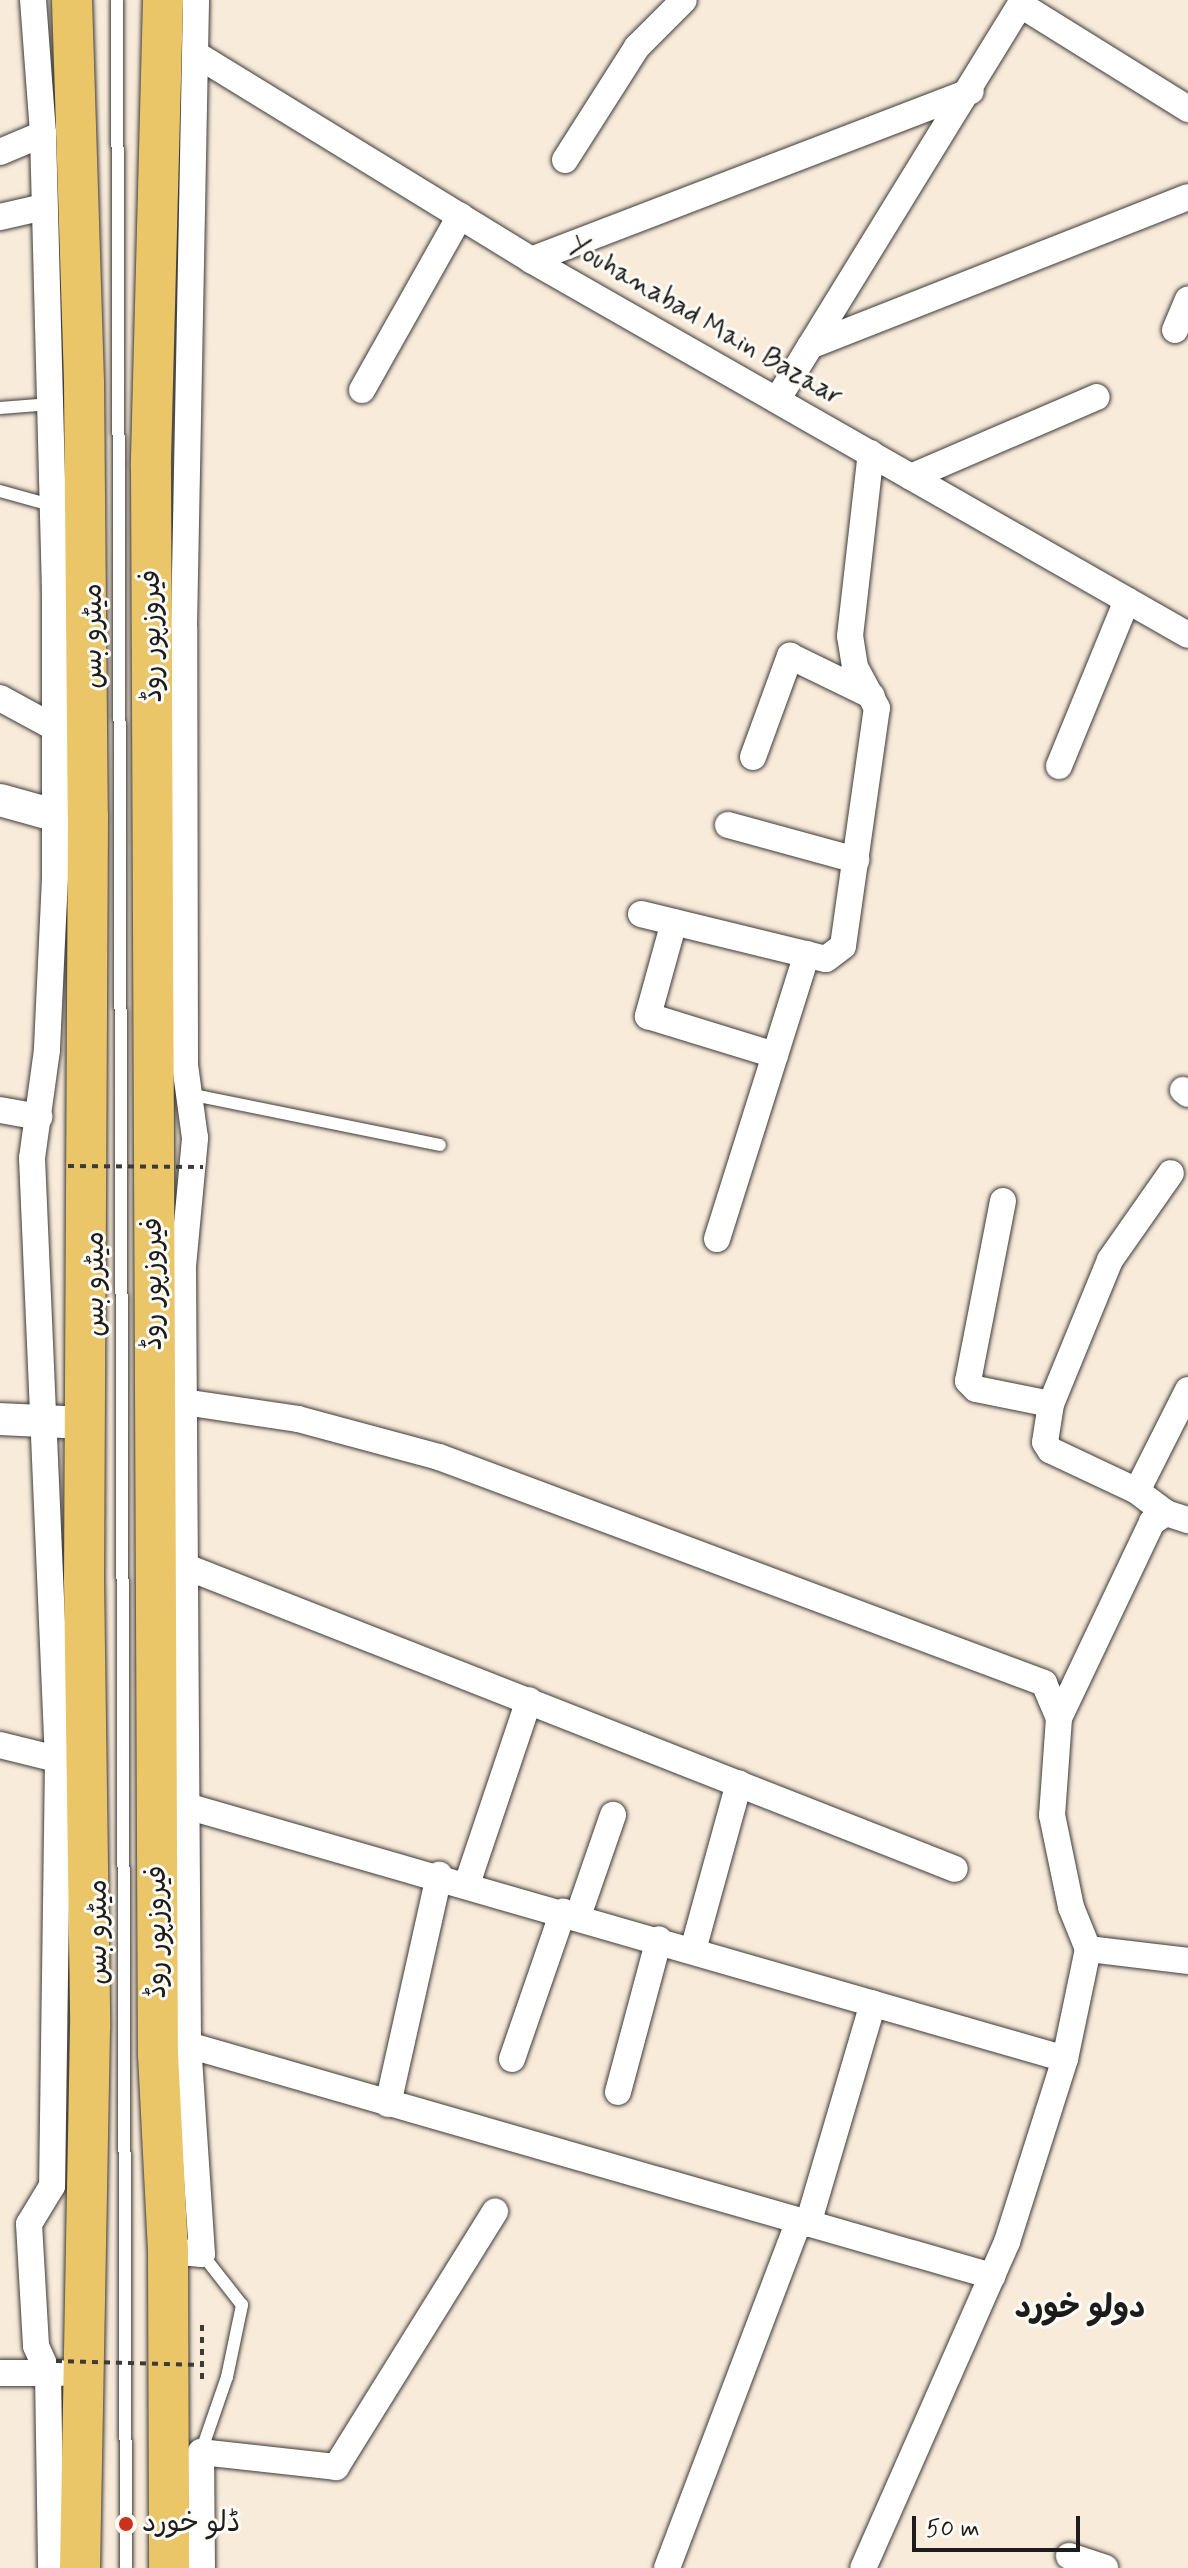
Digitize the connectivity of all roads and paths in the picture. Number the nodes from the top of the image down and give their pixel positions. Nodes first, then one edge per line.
1 (33, 0) edge
2 (72, 0) edge
3 (117, 0) edge
4 (163, 0) edge
5 (196, 0) edge
6 (684, 0) edge
7 (1022, 2) edge
8 (197, 55) junction
9 (971, 91) junction
10 (1188, 109) edge
11 (43, 134) junction
12 (0, 152) edge
13 (565, 160) dead end
14 (1188, 197) edge
15 (44, 207) junction
16 (460, 216) junction
17 (0, 217) edge
18 (531, 260) junction
19 (1188, 300) edge
20 (1175, 330) dead end
21 (810, 346) junction
22 (62, 390) junction
23 (362, 390) dead end
24 (1097, 397) dead end
25 (777, 400) junction
26 (0, 408) edge
27 (871, 453) junction
28 (911, 477) junction
29 (0, 491) edge
30 (54, 506) junction
31 (71, 596) junction
32 (1127, 600) junction
33 (1188, 635) edge
34 (872, 696) junction
35 (0, 698) edge
36 (55, 728) junction
37 (753, 757) dead end
38 (1059, 766) dead end
39 (0, 800) edge
40 (71, 815) junction
41 (728, 825) dead end
42 (856, 860) junction
43 (641, 914) dead end
44 (674, 922) junction
45 (807, 954) junction
46 (775, 1055) junction
47 (186, 1094) junction
48 (0, 1110) edge
49 (39, 1117) junction
50 (440, 1145) dead end
51 (68, 1166) dead end
52 (203, 1167) dead end
53 (1171, 1173) dead end
54 (1003, 1201) dead end
55 (717, 1239) dead end
56 (1188, 1390) edge
57 (169, 1400) junction
58 (1051, 1404) junction
59 (0, 1419) edge
60 (67, 1424) junction
61 (1137, 1491) junction
62 (1177, 1517) edge
63 (184, 1566) junction
64 (529, 1700) junction
65 (1059, 1718) junction
66 (0, 1745) edge
67 (73, 1763) junction
68 (739, 1783) junction
69 (171, 1801) junction
70 (613, 1815) dead end
71 (955, 1869) dead end
72 (439, 1875) junction
73 (467, 1884) junction
74 (570, 1914) junction
75 (659, 1939) junction
76 (1088, 1949) junction
77 (693, 1950) junction
78 (1188, 1961) edge
79 (873, 2003) junction
80 (188, 2045) junction
81 (512, 2059) dead end
82 (1065, 2059) junction
83 (618, 2092) dead end
84 (388, 2104) junction
85 (495, 2212) dead end
86 (803, 2222) junction
87 (185, 2252) junction
88 (992, 2276) junction
89 (202, 2365) dead end
90 (62, 2369) junction
91 (0, 2373) edge
92 (201, 2452) junction
93 (1069, 2556) dead end
94 (51, 2568) edge
95 (80, 2568) edge
96 (126, 2568) edge
97 (169, 2568) edge
98 (202, 2568) edge
99 (667, 2568) edge
100 (863, 2568) edge
101 (1105, 2568) edge

1 - 11 street
2 - 22 main road
3 - 96 lane, میٹرو بس
4 - 57 main road, فیروزپور روڈ
5 - 8 street
6 - 13 street
7 - 9 street
7 - 10 street
8 - 16 street, Youhanabad Main Bazaar
8 - 47 street
9 - 18 street
9 - 21 street
11 - 12 street
11 - 15 street
14 - 21 street
15 - 17 street
15 - 22 street
16 - 18 street, Youhanabad Main Bazaar
16 - 23 street
18 - 25 street, Youhanabad Main Bazaar
19 - 20 street
21 - 25 street
22 - 26 lane
22 - 30 street
22 - 31 main road
24 - 28 street
25 - 27 street, Youhanabad Main Bazaar
27 - 28 street, Youhanabad Main Bazaar
27 - 34 street
28 - 32 street, Youhanabad Main Bazaar
29 - 30 lane
30 - 31 street
31 - 36 street
31 - 40 main road
32 - 33 street, Youhanabad Main Bazaar
32 - 38 street
34 - 37 street
34 - 42 street
35 - 36 street
36 - 40 street
39 - 40 street
40 - 49 street
40 - 60 main road
41 - 42 street
42 - 45 street
43 - 44 street
44 - 45 street
44 - 46 street
45 - 46 street
46 - 55 street
47 - 50 lane
47 - 57 street
48 - 49 street
49 - 60 street
51 - 52 path, bridge
53 - 58 street
54 - 58 street
56 - 61 street
57 - 63 street
57 - 65 street
57 - 69 main road, فیروزپور روڈ
58 - 61 street
59 - 60 street
60 - 67 main road
61 - 62 street
62 - 65 street
63 - 64 street
63 - 69 street
64 - 68 street
64 - 73 street
65 - 76 street
66 - 67 street
67 - 90 main road
67 - 90 street
68 - 71 street
68 - 77 street
69 - 72 street
69 - 80 street
69 - 87 main road, فیروزپور روڈ
70 - 74 street
72 - 73 street
72 - 84 street
73 - 74 street
74 - 75 street
74 - 81 street
75 - 77 street
75 - 83 street
76 - 78 street
76 - 82 street
77 - 79 street
79 - 82 street
79 - 86 street
80 - 84 street
80 - 87 street
82 - 88 street
84 - 86 street
85 - 92 street
86 - 88 street
86 - 99 street
87 - 92 lane
87 - 97 main road, فیروزپور روڈ
88 - 100 street
89 - 90 path, bridge
90 - 91 street
90 - 94 street
90 - 95 main road
92 - 98 street
93 - 101 street

